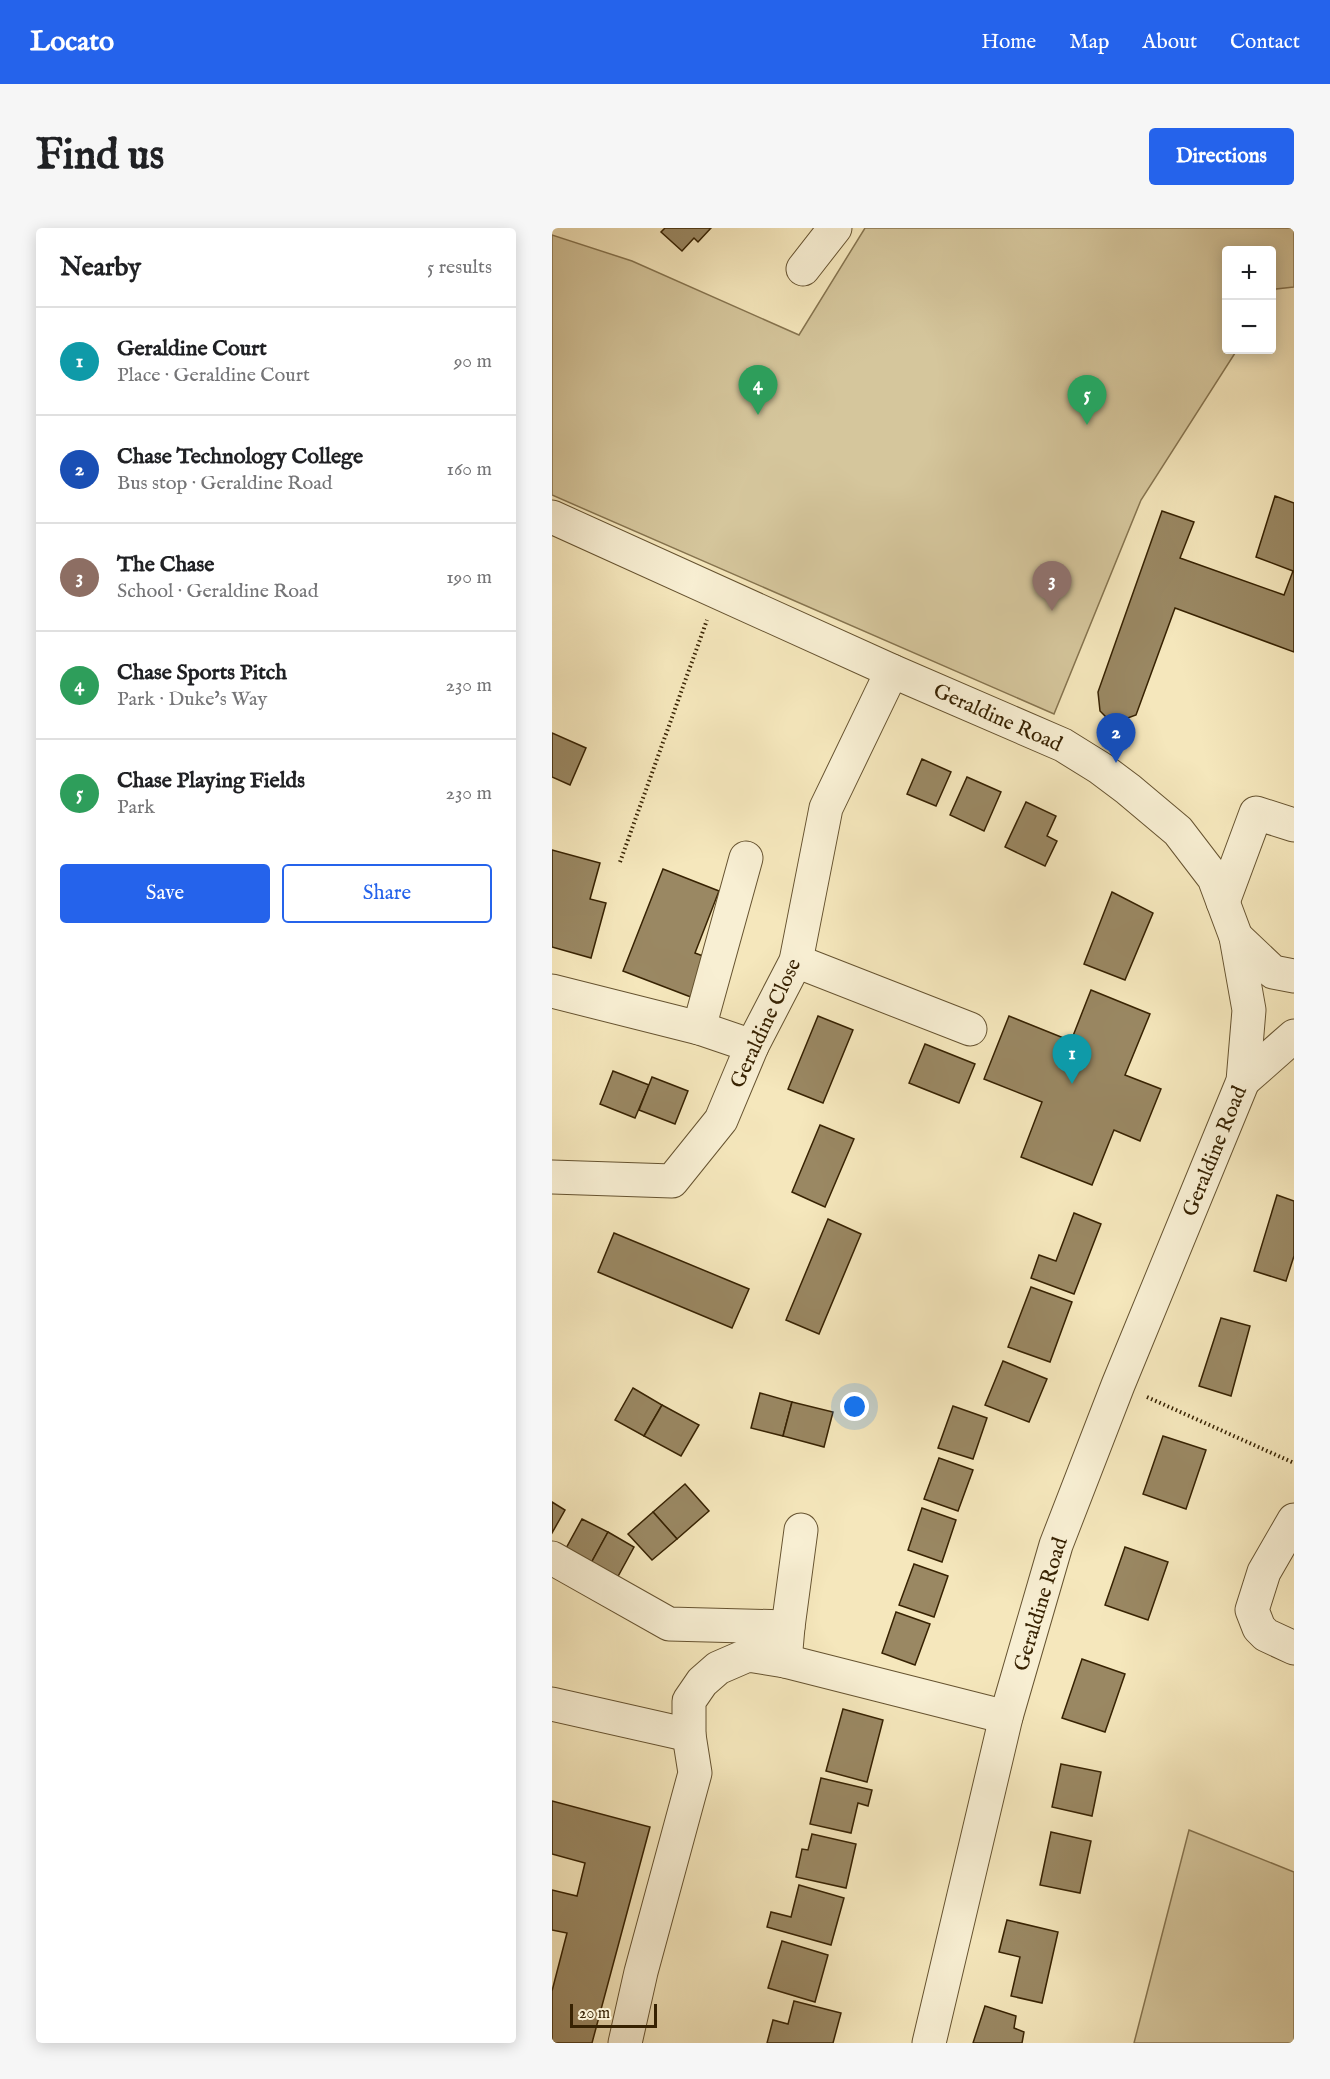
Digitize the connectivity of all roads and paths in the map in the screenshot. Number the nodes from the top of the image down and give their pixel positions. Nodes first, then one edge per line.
1 (835, 228) edge
2 (803, 269) dead end
3 (552, 517) edge
4 (743, 602) junction
5 (892, 671) junction
6 (1294, 825) edge
7 (746, 858) dead end
8 (620, 862) dead end
9 (1223, 902) junction
10 (1236, 937) junction
11 (796, 961) junction
12 (1294, 976) edge
13 (552, 991) edge
14 (699, 1028) junction
15 (970, 1029) dead end
16 (1294, 1036) edge
17 (752, 1046) junction
18 (1243, 1081) junction
19 (552, 1177) edge
20 (1118, 1385) junction
21 (1294, 1463) edge
22 (1294, 1520) edge
23 (801, 1530) dead end
24 (552, 1558) edge
25 (788, 1627) junction
26 (1294, 1648) edge
27 (784, 1661) junction
28 (552, 1704) edge
29 (1006, 1717) junction
30 (689, 1735) junction
31 (625, 2043) edge
32 (929, 2043) edge

1 - 2 street
3 - 4 street, Geraldine Road
4 - 5 street, Geraldine Road
4 - 8 path
5 - 9 street, Geraldine Road
5 - 11 street, Geraldine Close
6 - 9 street
7 - 14 street
9 - 10 street, Geraldine Road
10 - 12 street
10 - 18 street, Geraldine Road
11 - 15 street
11 - 17 street, Geraldine Close
13 - 14 street
14 - 17 street
16 - 18 street
17 - 19 street, Geraldine Close
18 - 20 street, Geraldine Road
20 - 21 path
20 - 29 street, Geraldine Road
22 - 26 street
23 - 25 street
24 - 25 street
25 - 27 street
27 - 29 street
27 - 30 street
28 - 30 street
29 - 32 street, Geraldine Road
30 - 31 street

